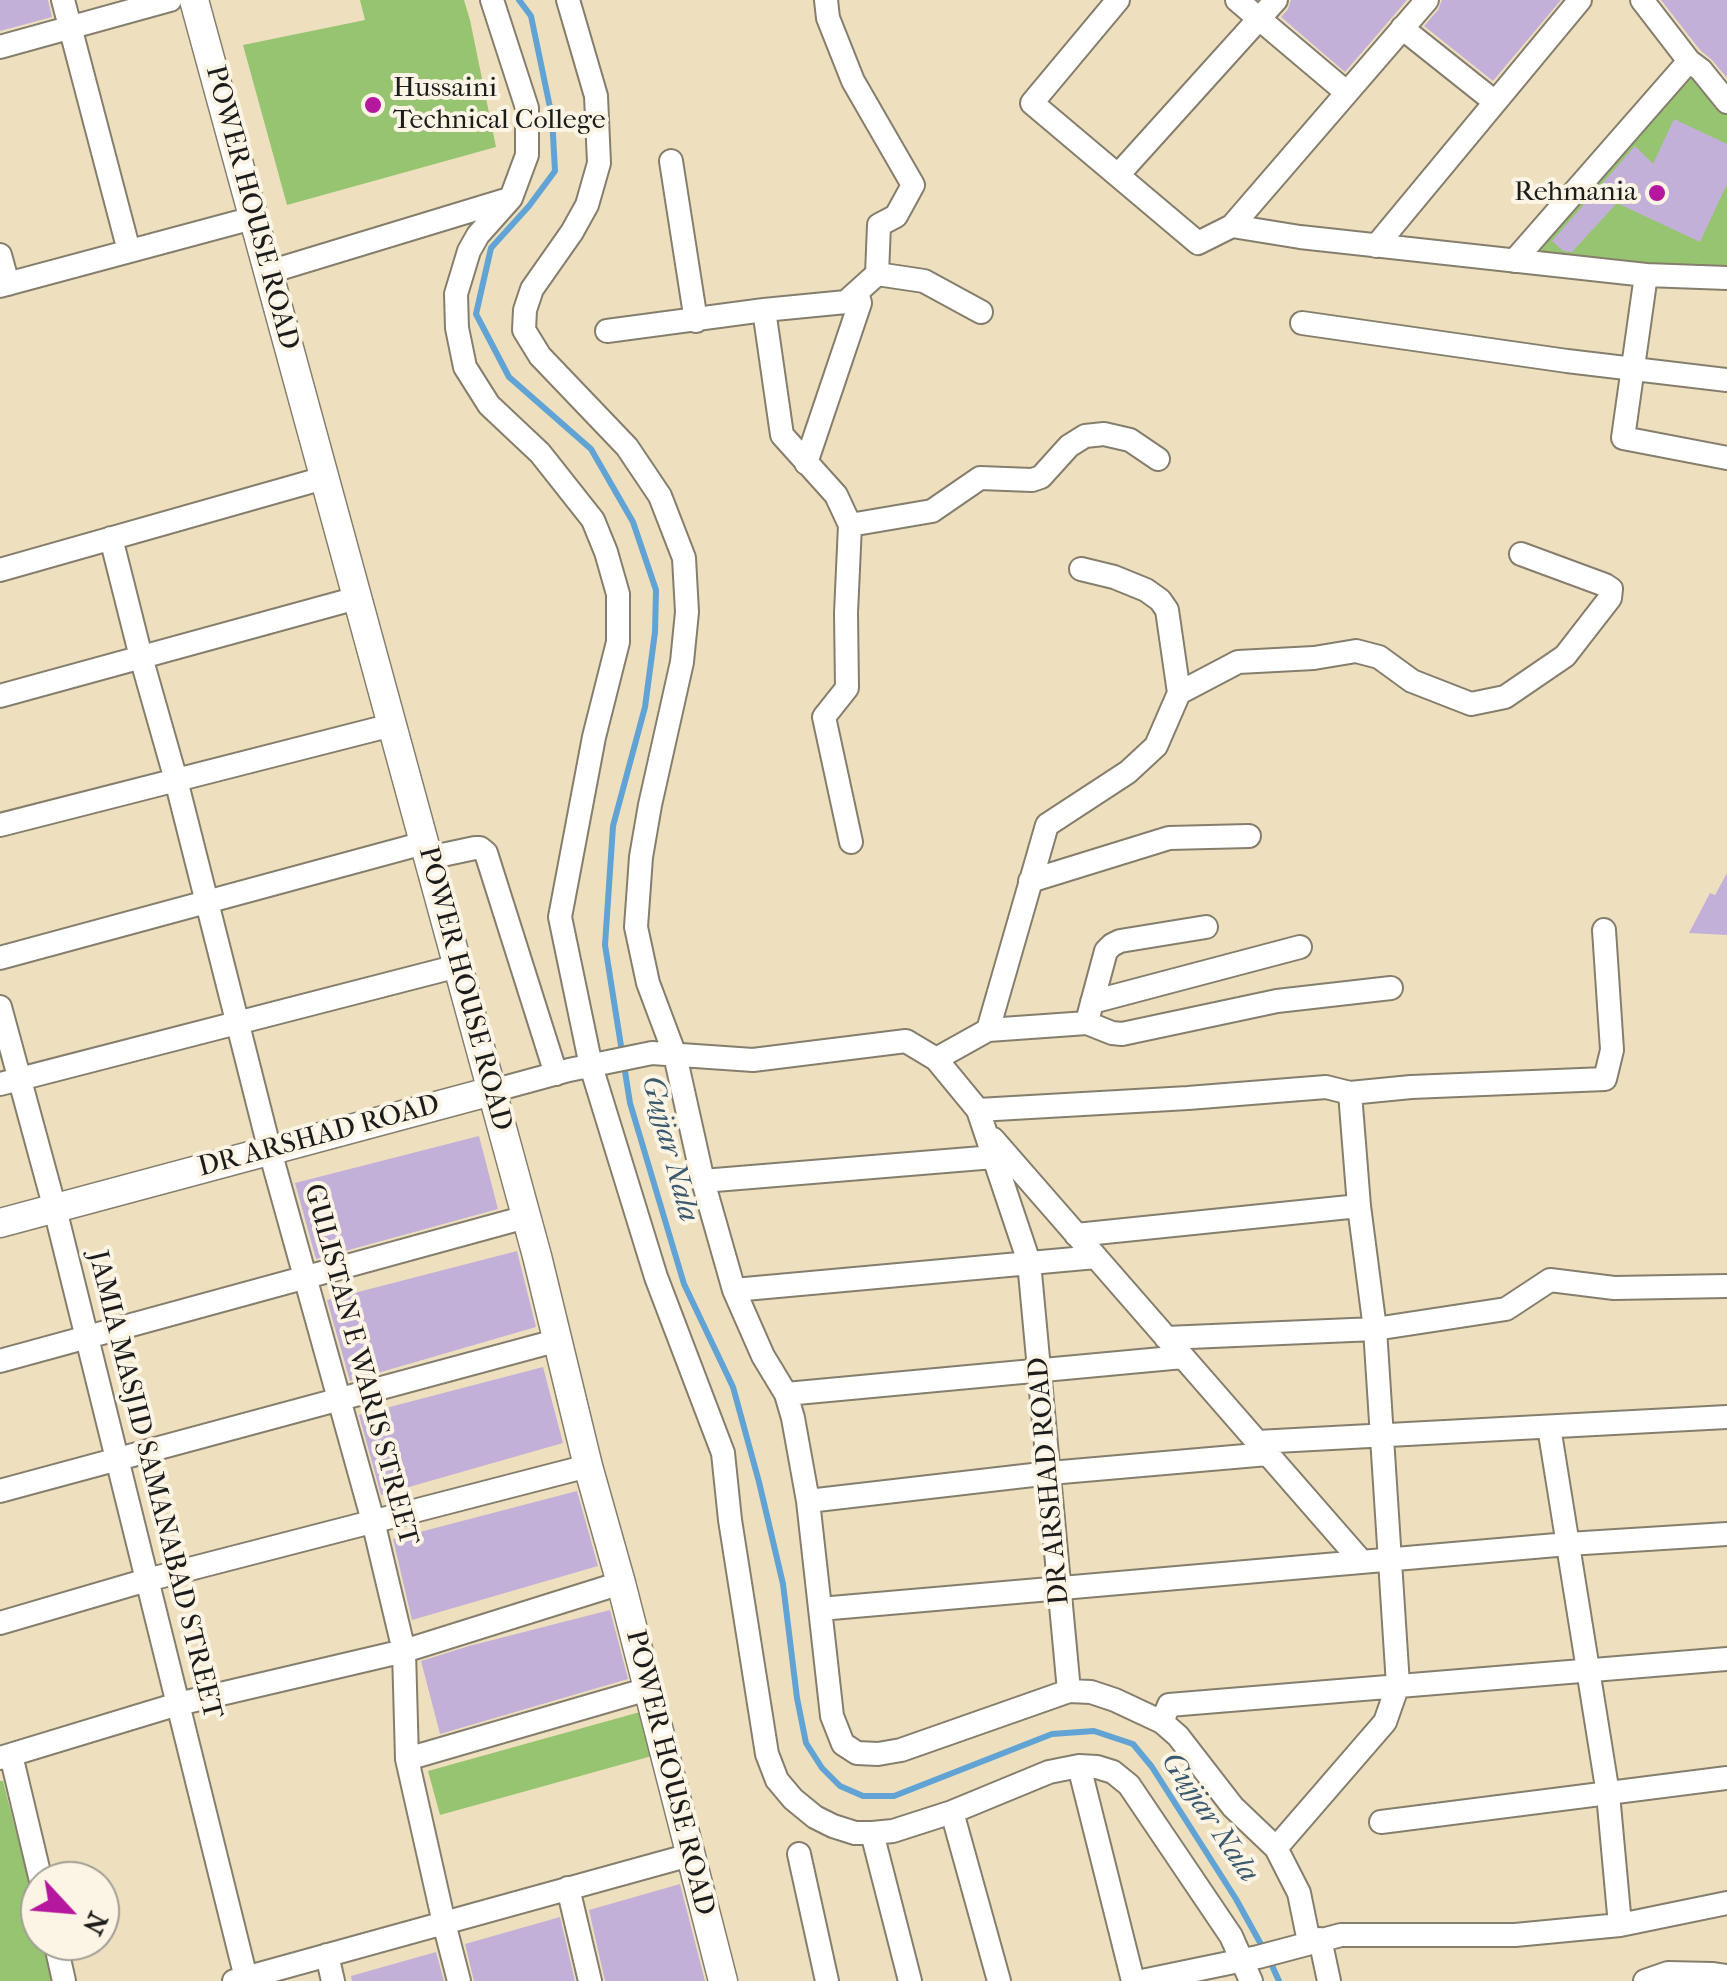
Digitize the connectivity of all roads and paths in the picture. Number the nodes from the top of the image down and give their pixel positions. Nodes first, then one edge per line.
1 (63, 0) edge
2 (170, 0) edge
3 (194, 0) edge
4 (492, 0) edge
5 (568, 0) edge
6 (826, 0) edge
7 (1118, 0) edge
8 (1237, 0) edge
9 (1276, 0) edge
10 (1427, 0) edge
11 (1580, 0) edge
12 (1642, 0) edge
13 (1259, 20) junction
14 (70, 28) junction
15 (1402, 28) junction
16 (0, 46) edge
17 (1689, 62) junction
18 (1346, 92) junction
19 (1495, 102) junction
20 (1727, 102) edge
21 (671, 162) dead end
22 (1118, 175) junction
23 (511, 198) junction
24 (253, 218) junction
25 (1232, 226) junction
26 (1376, 246) junction
27 (129, 251) junction
28 (0, 254) edge
29 (1514, 261) junction
30 (269, 272) junction
31 (876, 274) junction
32 (1646, 275) junction
33 (1727, 278) edge
34 (4, 285) edge
35 (857, 292) junction
36 (764, 310) junction
37 (981, 312) dead end
38 (696, 320) junction
39 (1302, 323) dead end
40 (607, 330) dead end
41 (1633, 369) junction
42 (1727, 380) edge
43 (1727, 458) edge
44 (1158, 459) dead end
45 (806, 463) junction
46 (324, 478) junction
47 (850, 525) junction
48 (111, 538) junction
49 (1521, 554) dead end
50 (0, 570) edge
51 (1081, 570) dead end
52 (357, 598) junction
53 (141, 657) junction
54 (1178, 693) junction
55 (0, 696) edge
56 (392, 725) junction
57 (176, 780) junction
58 (0, 825) edge
59 (1249, 836) dead end
60 (852, 842) dead end
61 (426, 851) junction
62 (1030, 881) junction
63 (206, 902) junction
64 (1206, 928) dead end
65 (1604, 930) dead end
66 (1300, 947) dead end
67 (0, 958) edge
68 (458, 966) junction
69 (1391, 988) dead end
70 (0, 1007) edge
71 (1089, 1012) junction
72 (238, 1022) junction
73 (988, 1030) junction
74 (675, 1055) junction
75 (936, 1058) junction
76 (600, 1064) junction
77 (556, 1074) junction
78 (10, 1081) edge
79 (492, 1091) junction
80 (1350, 1092) junction
81 (981, 1120) junction
82 (270, 1151) junction
83 (994, 1157) junction
84 (703, 1181) junction
85 (1359, 1206) junction
86 (55, 1208) junction
87 (526, 1217) junction
88 (0, 1223) edge
89 (1076, 1235) junction
90 (1096, 1257) junction
91 (1029, 1262) junction
92 (304, 1277) junction
93 (1727, 1286) edge
94 (734, 1290) junction
95 (1375, 1329) junction
96 (87, 1338) junction
97 (1166, 1338) junction
98 (558, 1340) junction
99 (1183, 1356) junction
100 (0, 1361) edge
101 (1040, 1368) junction
102 (786, 1394) junction
103 (338, 1400) junction
104 (1727, 1417) edge
105 (1549, 1426) junction
106 (1382, 1435) junction
107 (1263, 1448) junction
108 (117, 1460) junction
109 (588, 1466) junction
110 (1050, 1472) junction
111 (0, 1491) edge
112 (808, 1501) junction
113 (373, 1521) junction
114 (1727, 1534) edge
115 (1568, 1544) junction
116 (1390, 1559) junction
117 (1362, 1562) junction
118 (147, 1580) junction
119 (621, 1583) junction
120 (1061, 1586) junction
121 (820, 1609) junction
122 (0, 1623) edge
123 (404, 1651) junction
124 (1727, 1659) edge
125 (1588, 1670) junction
126 (1398, 1686) junction
127 (648, 1689) junction
128 (1069, 1691) junction
129 (178, 1704) junction
130 (1162, 1722) junction
131 (6, 1756) edge
132 (407, 1758) junction
133 (1080, 1766) junction
134 (1727, 1778) edge
135 (1608, 1794) junction
136 (952, 1812) junction
137 (1381, 1822) dead end
138 (872, 1833) junction
139 (1276, 1848) junction
140 (690, 1854) junction
141 (799, 1854) dead end
142 (35, 1861) edge
143 (568, 1888) junction
144 (1727, 1903) edge
145 (444, 1923) junction
146 (1620, 1924) junction
147 (1309, 1942) junction
148 (327, 1955) junction
149 (1250, 1966) edge
150 (1727, 1976) edge
151 (240, 1979) edge
152 (333, 1981) edge
153 (459, 1981) edge
154 (590, 1981) edge
155 (723, 1981) edge
156 (828, 1981) edge
157 (910, 1981) edge
158 (1000, 1981) edge
159 (1132, 1981) edge
160 (1142, 1981) edge
161 (1329, 1981) edge
162 (1646, 1981) edge

1 - 14 street
2 - 14 street
3 - 24 street, POWER HOUSE ROAD
4 - 23 street
5 - 74 street
6 - 31 street
7 - 22 street
8 - 13 street
9 - 13 street
10 - 15 street
11 - 19 street
12 - 17 street
13 - 18 street
13 - 22 street
14 - 16 street
14 - 27 street
15 - 18 street
15 - 19 street
17 - 20 street
17 - 29 street
18 - 25 street
19 - 26 street
21 - 38 street
22 - 25 street
23 - 30 street
23 - 76 street
24 - 27 street
24 - 30 street, POWER HOUSE ROAD
25 - 26 street
26 - 29 street
27 - 34 street
28 - 34 street
29 - 32 street
30 - 46 street, POWER HOUSE ROAD
31 - 35 street
31 - 37 street
32 - 33 street
32 - 41 street
35 - 36 street
35 - 45 street
36 - 38 street
36 - 45 street
38 - 40 street
39 - 41 street
41 - 42 street
41 - 43 street
44 - 47 street
45 - 47 street
46 - 48 street
46 - 52 street, POWER HOUSE ROAD
47 - 60 street
48 - 50 street
48 - 53 street, GULISTAN E WARIS STREET
49 - 54 street
51 - 54 street
52 - 53 street
52 - 56 street, POWER HOUSE ROAD
53 - 55 street
53 - 57 street, GULISTAN E WARIS STREET
54 - 62 street
56 - 57 street
56 - 61 street, POWER HOUSE ROAD
57 - 58 street
57 - 63 street, GULISTAN E WARIS STREET
59 - 62 street
61 - 63 street
61 - 68 street, POWER HOUSE ROAD
61 - 77 street
62 - 73 street
63 - 67 street
63 - 72 street, GULISTAN E WARIS STREET
64 - 71 street
65 - 80 street
66 - 71 street
68 - 72 street
68 - 79 street, POWER HOUSE ROAD
69 - 71 street
70 - 78 street, JAMIA MASJID SAMANABAD STREET
71 - 73 street
72 - 78 street
72 - 82 street, GULISTAN E WARIS STREET
73 - 75 street
74 - 75 street, DR ARSHAD ROAD
74 - 76 street, DR ARSHAD ROAD
74 - 84 street
75 - 81 street, DR ARSHAD ROAD
76 - 77 street, DR ARSHAD ROAD
76 - 138 street
77 - 79 street, DR ARSHAD ROAD
78 - 86 street, JAMIA MASJID SAMANABAD STREET
79 - 82 street, DR ARSHAD ROAD
79 - 87 street, POWER HOUSE ROAD
80 - 81 street
80 - 85 street
81 - 83 street, DR ARSHAD ROAD
81 - 89 street
82 - 86 street, DR ARSHAD ROAD
82 - 92 street, GULISTAN E WARIS STREET
83 - 84 street
83 - 91 street, DR ARSHAD ROAD
84 - 94 street
85 - 89 street
85 - 95 street
86 - 88 street, DR ARSHAD ROAD
86 - 96 street, JAMIA MASJID SAMANABAD STREET
87 - 92 street
87 - 98 street, POWER HOUSE ROAD
89 - 90 street
90 - 91 street
90 - 97 street
91 - 94 street
91 - 101 street, DR ARSHAD ROAD
92 - 96 street
92 - 103 street, GULISTAN E WARIS STREET
93 - 95 street
94 - 102 street
95 - 97 street
95 - 106 street
96 - 100 street
96 - 108 street, JAMIA MASJID SAMANABAD STREET
97 - 99 street
98 - 103 street
98 - 109 street, POWER HOUSE ROAD
99 - 101 street
99 - 107 street
101 - 102 street
101 - 110 street, DR ARSHAD ROAD
102 - 112 street
103 - 108 street
103 - 113 street, GULISTAN E WARIS STREET
104 - 105 street
105 - 106 street
105 - 115 street
106 - 107 street
106 - 116 street
107 - 110 street
107 - 117 street
108 - 111 street
108 - 118 street, JAMIA MASJID SAMANABAD STREET
109 - 113 street
109 - 119 street, POWER HOUSE ROAD
110 - 112 street
110 - 120 street, DR ARSHAD ROAD
112 - 121 street
113 - 118 street
113 - 123 street, GULISTAN E WARIS STREET
114 - 115 street
115 - 116 street
115 - 125 street
116 - 117 street
116 - 126 street
117 - 120 street
118 - 122 street
118 - 129 street, JAMIA MASJID SAMANABAD STREET
119 - 123 street
119 - 127 street, POWER HOUSE ROAD
120 - 121 street
120 - 128 street, DR ARSHAD ROAD
121 - 128 street
123 - 129 street
123 - 132 street, GULISTAN E WARIS STREET
124 - 125 street
125 - 126 street
125 - 135 street
126 - 130 street
126 - 139 street
127 - 132 street
127 - 140 street, POWER HOUSE ROAD
128 - 130 street
129 - 131 street
129 - 151 street, JAMIA MASJID SAMANABAD STREET
130 - 139 street
131 - 142 street
132 - 145 street, GULISTAN E WARIS STREET
133 - 136 street
133 - 149 street
133 - 159 street
134 - 135 street
135 - 137 street
135 - 146 street
136 - 138 street
136 - 158 street
138 - 157 street
139 - 147 street
140 - 143 street
140 - 155 street, POWER HOUSE ROAD
141 - 156 street
143 - 145 street
143 - 154 street
144 - 146 street
145 - 148 street
145 - 153 street, GULISTAN E WARIS STREET
146 - 147 street
147 - 149 street
147 - 161 street
148 - 151 street
148 - 152 street
149 - 160 street
150 - 162 street

